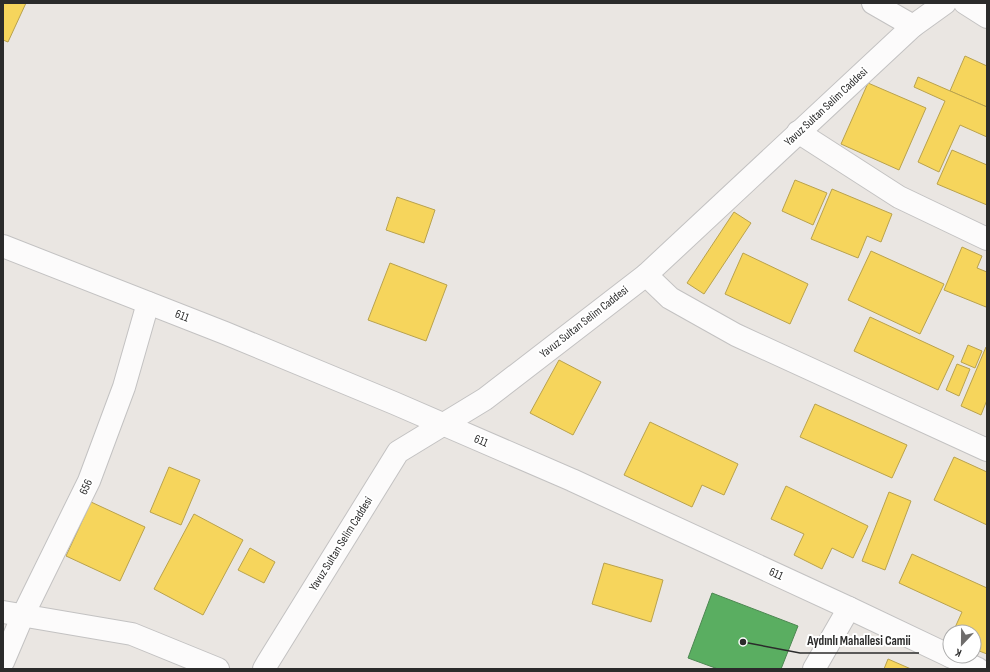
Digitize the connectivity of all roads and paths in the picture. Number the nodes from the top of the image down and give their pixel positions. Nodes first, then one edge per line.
1 (872, 3) edge
2 (945, 3) edge
3 (965, 3) edge
4 (987, 17) edge
5 (913, 26) junction
6 (798, 132) junction
7 (987, 239) edge
8 (3, 246) edge
9 (646, 274) junction
10 (148, 303) junction
11 (443, 424) junction
12 (987, 450) edge
13 (849, 608) junction
14 (13, 613) edge
15 (942, 652) edge
16 (3, 662) edge
17 (967, 664) edge
18 (218, 669) edge
19 (264, 669) edge
20 (814, 669) edge
21 (978, 669) edge

1 - 5 street
2 - 5 street, Yavuz Sultan Selim Caddesi
3 - 4 street
5 - 6 street, Yavuz Sultan Selim Caddesi
6 - 7 street
6 - 9 street, Yavuz Sultan Selim Caddesi
8 - 10 street, 611
9 - 11 street, Yavuz Sultan Selim Caddesi
9 - 12 street
10 - 11 street, 611
10 - 14 street, 656
11 - 13 street, 611
11 - 19 street, Yavuz Sultan Selim Caddesi
13 - 15 street, 611
13 - 20 street
14 - 16 street, 656
14 - 18 street
17 - 21 street, 611

